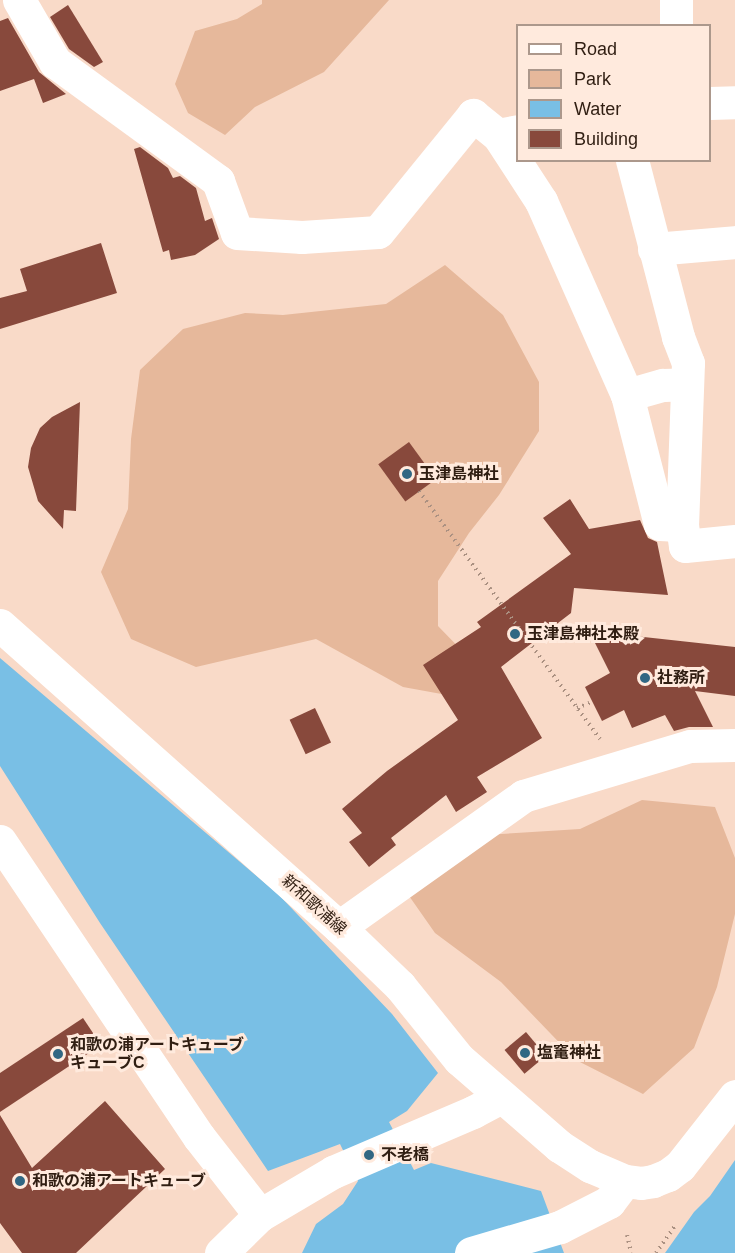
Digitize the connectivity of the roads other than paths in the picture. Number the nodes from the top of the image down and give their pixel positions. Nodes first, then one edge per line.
1 (19, 0) edge
2 (676, 0) edge
3 (676, 24) edge
4 (735, 102) edge
5 (711, 103) edge
6 (508, 133) edge
7 (516, 149) edge
8 (522, 162) edge
9 (632, 162) edge
10 (735, 242) edge
11 (654, 249) junction
12 (687, 384) junction
13 (627, 395) junction
14 (682, 525) junction
15 (735, 541) edge
16 (0, 625) edge
17 (735, 745) edge
18 (0, 841) edge
19 (339, 927) junction
20 (735, 1096) edge
21 (501, 1097) junction
22 (625, 1181) junction
23 (260, 1215) junction
24 (221, 1253) edge
25 (471, 1253) edge

1 - 6 street
2 - 3 street
4 - 5 street
6 - 7 street
8 - 13 street
9 - 11 street
10 - 11 street
11 - 12 street
12 - 13 street
12 - 14 street
13 - 14 street
14 - 15 street
16 - 19 street, 新和歌浦線
17 - 19 street
18 - 23 street
19 - 21 street, 新和歌浦線
20 - 22 street, 新和歌浦線
21 - 22 street, 新和歌浦線
21 - 23 street
22 - 25 street
23 - 24 street

